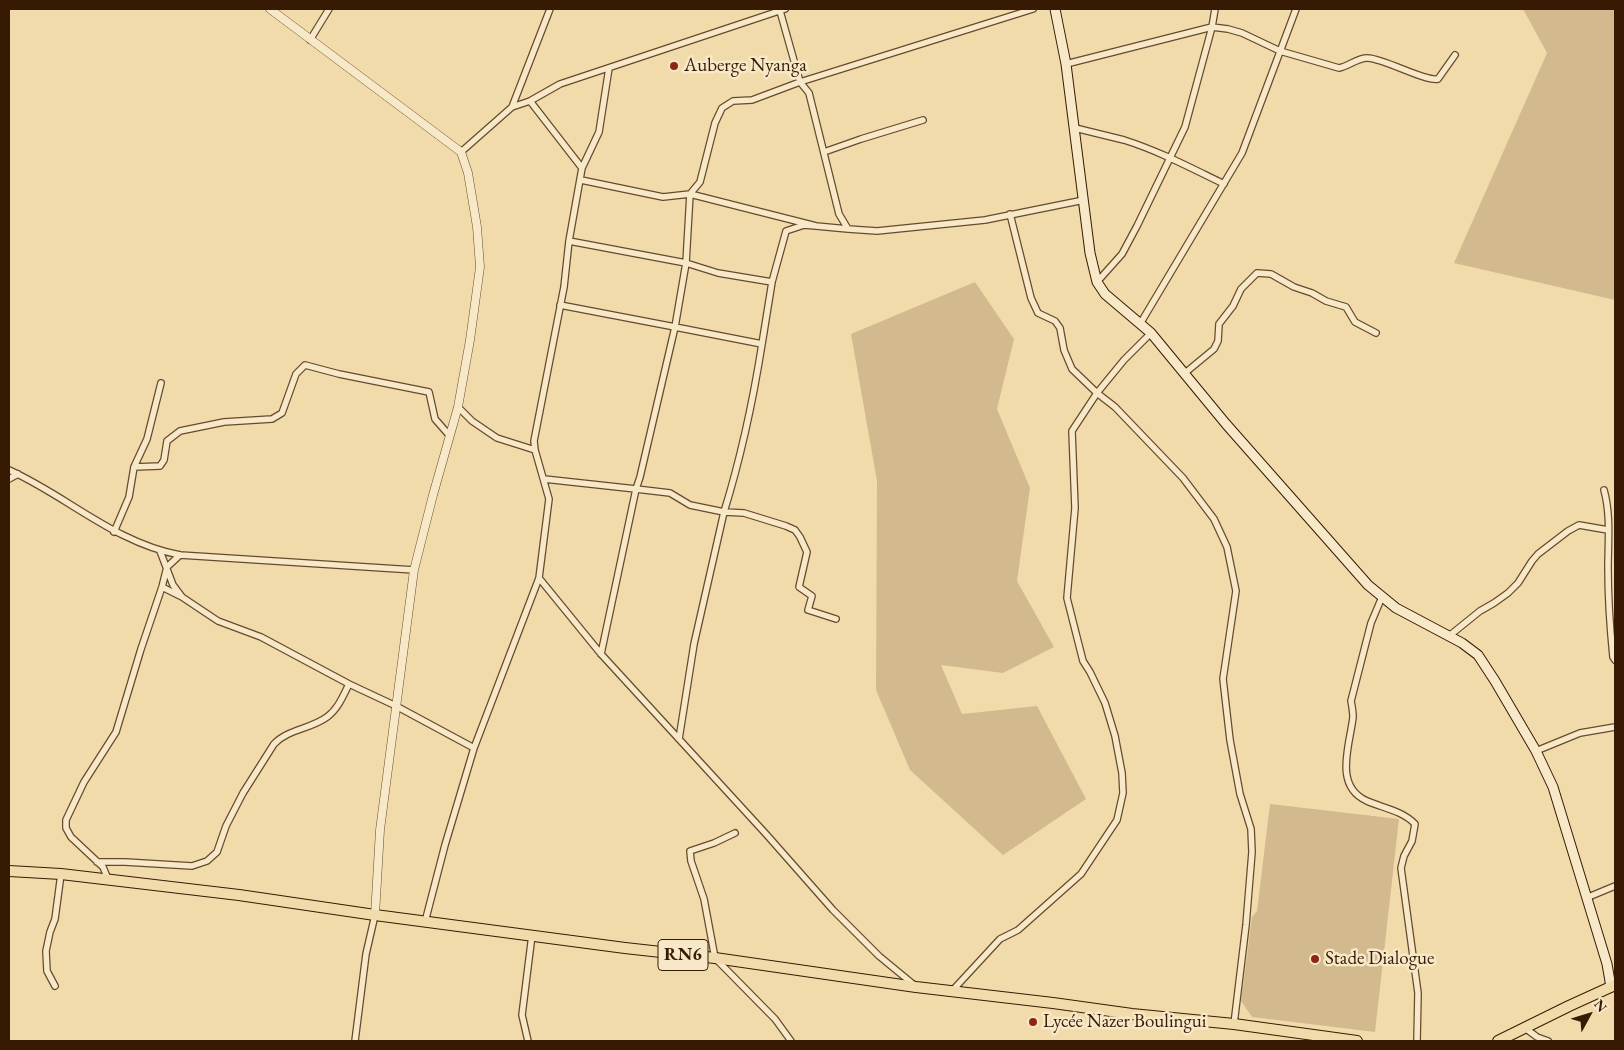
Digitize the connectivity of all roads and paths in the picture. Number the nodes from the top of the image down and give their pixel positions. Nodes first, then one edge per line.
1 (270, 9) edge
2 (329, 9) edge
3 (550, 9) edge
4 (1033, 9) edge
5 (1055, 9) edge
6 (1214, 9) edge
7 (1296, 9) edge
8 (783, 10) edge
9 (1212, 27) junction
10 (310, 40) junction
11 (1280, 50) junction
12 (1455, 55) dead end
13 (1066, 64) junction
14 (609, 68) junction
15 (800, 82) junction
16 (530, 101) junction
17 (512, 107) junction
18 (923, 120) dead end
19 (1074, 128) junction
20 (461, 152) junction
21 (824, 152) junction
22 (1170, 157) junction
23 (582, 168) junction
24 (581, 180) junction
25 (1224, 184) junction
26 (690, 194) junction
27 (1084, 200) junction
28 (1010, 214) junction
29 (816, 226) junction
30 (848, 229) junction
31 (569, 241) junction
32 (686, 263) junction
33 (772, 282) junction
34 (1097, 282) junction
35 (560, 305) junction
36 (1140, 324) junction
37 (675, 328) junction
38 (1151, 333) junction
39 (1376, 333) dead end
40 (762, 344) junction
41 (1185, 373) junction
42 (161, 383) dead end
43 (1097, 393) junction
44 (458, 407) junction
45 (450, 435) junction
46 (535, 450) junction
47 (134, 467) junction
48 (9, 470) edge
49 (18, 474) junction
50 (9, 479) edge
51 (544, 479) junction
52 (636, 489) junction
53 (1604, 490) dead end
54 (724, 512) junction
55 (1608, 530) junction
56 (114, 532) junction
57 (160, 552) junction
58 (180, 555) junction
59 (167, 567) junction
60 (414, 570) junction
61 (539, 578) junction
62 (162, 587) junction
63 (182, 597) junction
64 (1382, 597) junction
65 (836, 619) dead end
66 (1449, 636) junction
67 (601, 654) junction
68 (1615, 660) edge
69 (349, 684) junction
70 (396, 706) junction
71 (1615, 727) edge
72 (679, 739) junction
73 (474, 748) junction
74 (1536, 751) junction
75 (734, 833) dead end
76 (97, 862) junction
77 (9, 871) edge
78 (61, 874) junction
79 (108, 879) junction
80 (1615, 886) edge
81 (1586, 898) junction
82 (375, 915) junction
83 (426, 922) junction
84 (532, 935) junction
85 (715, 958) junction
86 (55, 986) dead end
87 (1613, 986) edge
88 (916, 987) junction
89 (952, 991) junction
90 (1234, 1024) junction
91 (1525, 1028) junction
92 (1509, 1039) edge
93 (355, 1041) edge
94 (528, 1041) edge
95 (791, 1041) edge
96 (1357, 1041) edge
97 (1417, 1041) edge
98 (1498, 1041) edge
99 (1548, 1041) edge

1 - 10 street
2 - 10 street
3 - 17 street
4 - 15 street
5 - 13 main road
6 - 9 street
7 - 11 street
8 - 14 street
8 - 15 street
9 - 11 street
9 - 13 street
9 - 22 street
10 - 20 street
11 - 12 street
11 - 25 street
13 - 19 main road
14 - 16 street
14 - 23 street
15 - 21 street
15 - 26 street
16 - 17 street
16 - 23 street
17 - 20 street
18 - 21 street
19 - 22 street
19 - 27 main road
20 - 44 street
21 - 30 street
22 - 25 street
22 - 34 street
23 - 24 street
24 - 26 street
24 - 31 street
25 - 36 street
26 - 29 street
26 - 32 street
27 - 28 street
27 - 34 main road
28 - 30 street
28 - 43 street
29 - 30 street
29 - 33 street
31 - 32 street
31 - 35 street
32 - 33 street
32 - 37 street
33 - 40 street
34 - 36 main road
35 - 37 street
35 - 46 street
36 - 38 main road
37 - 40 street
37 - 52 street
38 - 41 main road
38 - 43 street
39 - 41 street
40 - 54 street
41 - 64 main road
42 - 47 street
43 - 89 street
43 - 90 street
44 - 45 street
44 - 46 street
45 - 47 street
45 - 60 street
46 - 51 street
47 - 56 street
48 - 49 street
49 - 50 street
49 - 56 street
51 - 52 street
51 - 61 street
52 - 54 street
52 - 67 street
53 - 55 street
54 - 65 street
54 - 72 street
55 - 66 street
55 - 68 street
56 - 57 street
57 - 58 street
57 - 59 street
58 - 59 street
58 - 60 street
59 - 62 street
59 - 63 street
60 - 70 street
61 - 67 street
61 - 73 street
62 - 63 street
62 - 76 street
63 - 69 street
64 - 66 main road
64 - 97 street
66 - 74 main road
67 - 72 street
69 - 70 street
69 - 76 street
70 - 73 street
70 - 82 street
71 - 74 street
72 - 88 street
73 - 83 street
74 - 81 main road
75 - 85 street
76 - 79 street
77 - 78 highway, RN6
78 - 79 highway, RN6
78 - 86 street
79 - 82 highway, RN6
80 - 81 street
81 - 87 main road
82 - 83 highway, RN6
82 - 93 street
83 - 84 highway, RN6
84 - 85 highway, RN6
84 - 94 street
85 - 88 highway, RN6
85 - 95 street
87 - 91 highway
88 - 89 highway, RN6
89 - 90 highway, RN6
90 - 96 highway, RN6
91 - 92 highway
91 - 99 street
92 - 98 highway

